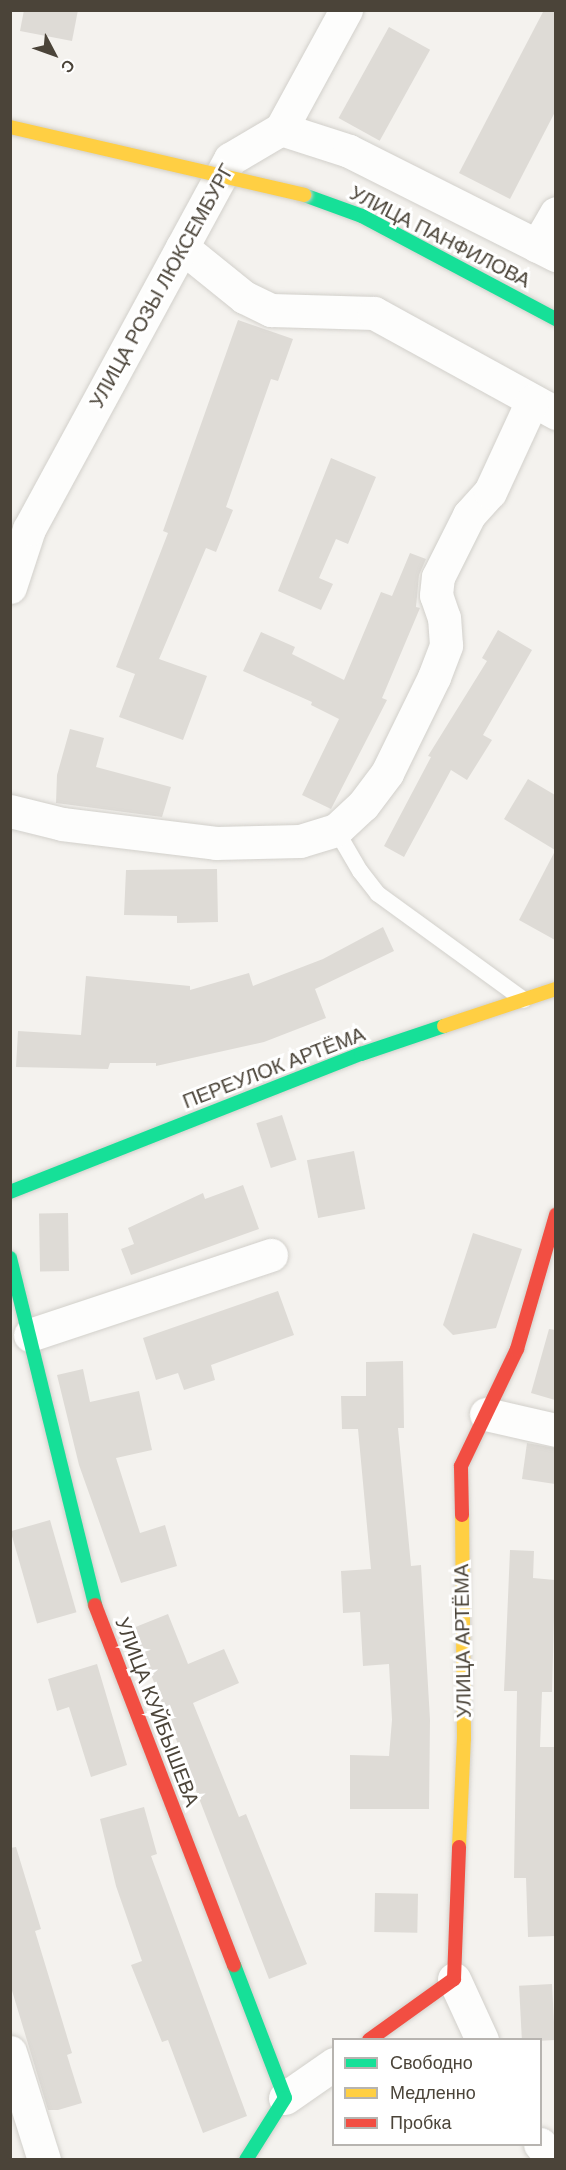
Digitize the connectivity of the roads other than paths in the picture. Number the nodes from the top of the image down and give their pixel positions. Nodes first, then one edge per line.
1 (346, 10) edge
2 (10, 127) edge
3 (281, 129) junction
4 (555, 213) edge
5 (182, 247) junction
6 (546, 251) edge
7 (555, 319) edge
8 (544, 407) edge
9 (10, 587) edge
10 (10, 811) edge
11 (336, 830) junction
12 (555, 989) edge
13 (524, 999) junction
14 (10, 1192) edge
15 (555, 1215) edge
16 (271, 1255) dead end
17 (10, 1258) edge
18 (30, 1335) junction
19 (486, 1414) junction
20 (555, 1430) edge
21 (454, 1979) junction
22 (372, 2038) edge
23 (481, 2038) edge
24 (10, 2052) edge
25 (332, 2065) edge
26 (285, 2098) junction
27 (541, 2146) edge
28 (44, 2160) edge
29 (246, 2160) edge
30 (553, 2160) edge

1 - 3 street
2 - 7 street, УЛИЦА ПАНФИЛОВА, bridge
3 - 5 street, УЛИЦА РОЗЫ ЛЮКСЕМБУРГ
3 - 6 street
4 - 6 street
5 - 8 street
5 - 9 street, УЛИЦА РОЗЫ ЛЮКСЕМБУРГ
8 - 11 street
10 - 11 street
11 - 13 lane
12 - 13 street, ПЕРЕУЛОК АРТЁМА
13 - 14 street, ПЕРЕУЛОК АРТЁМА
15 - 19 street, УЛИЦА АРТЁМА
16 - 18 street
17 - 18 street, УЛИЦА КУЙБЫШЕВА
18 - 26 street, УЛИЦА КУЙБЫШЕВА
19 - 20 street
19 - 21 street, УЛИЦА АРТЁМА
21 - 22 street
21 - 23 street
24 - 28 street
25 - 26 street
26 - 29 street
27 - 30 street

